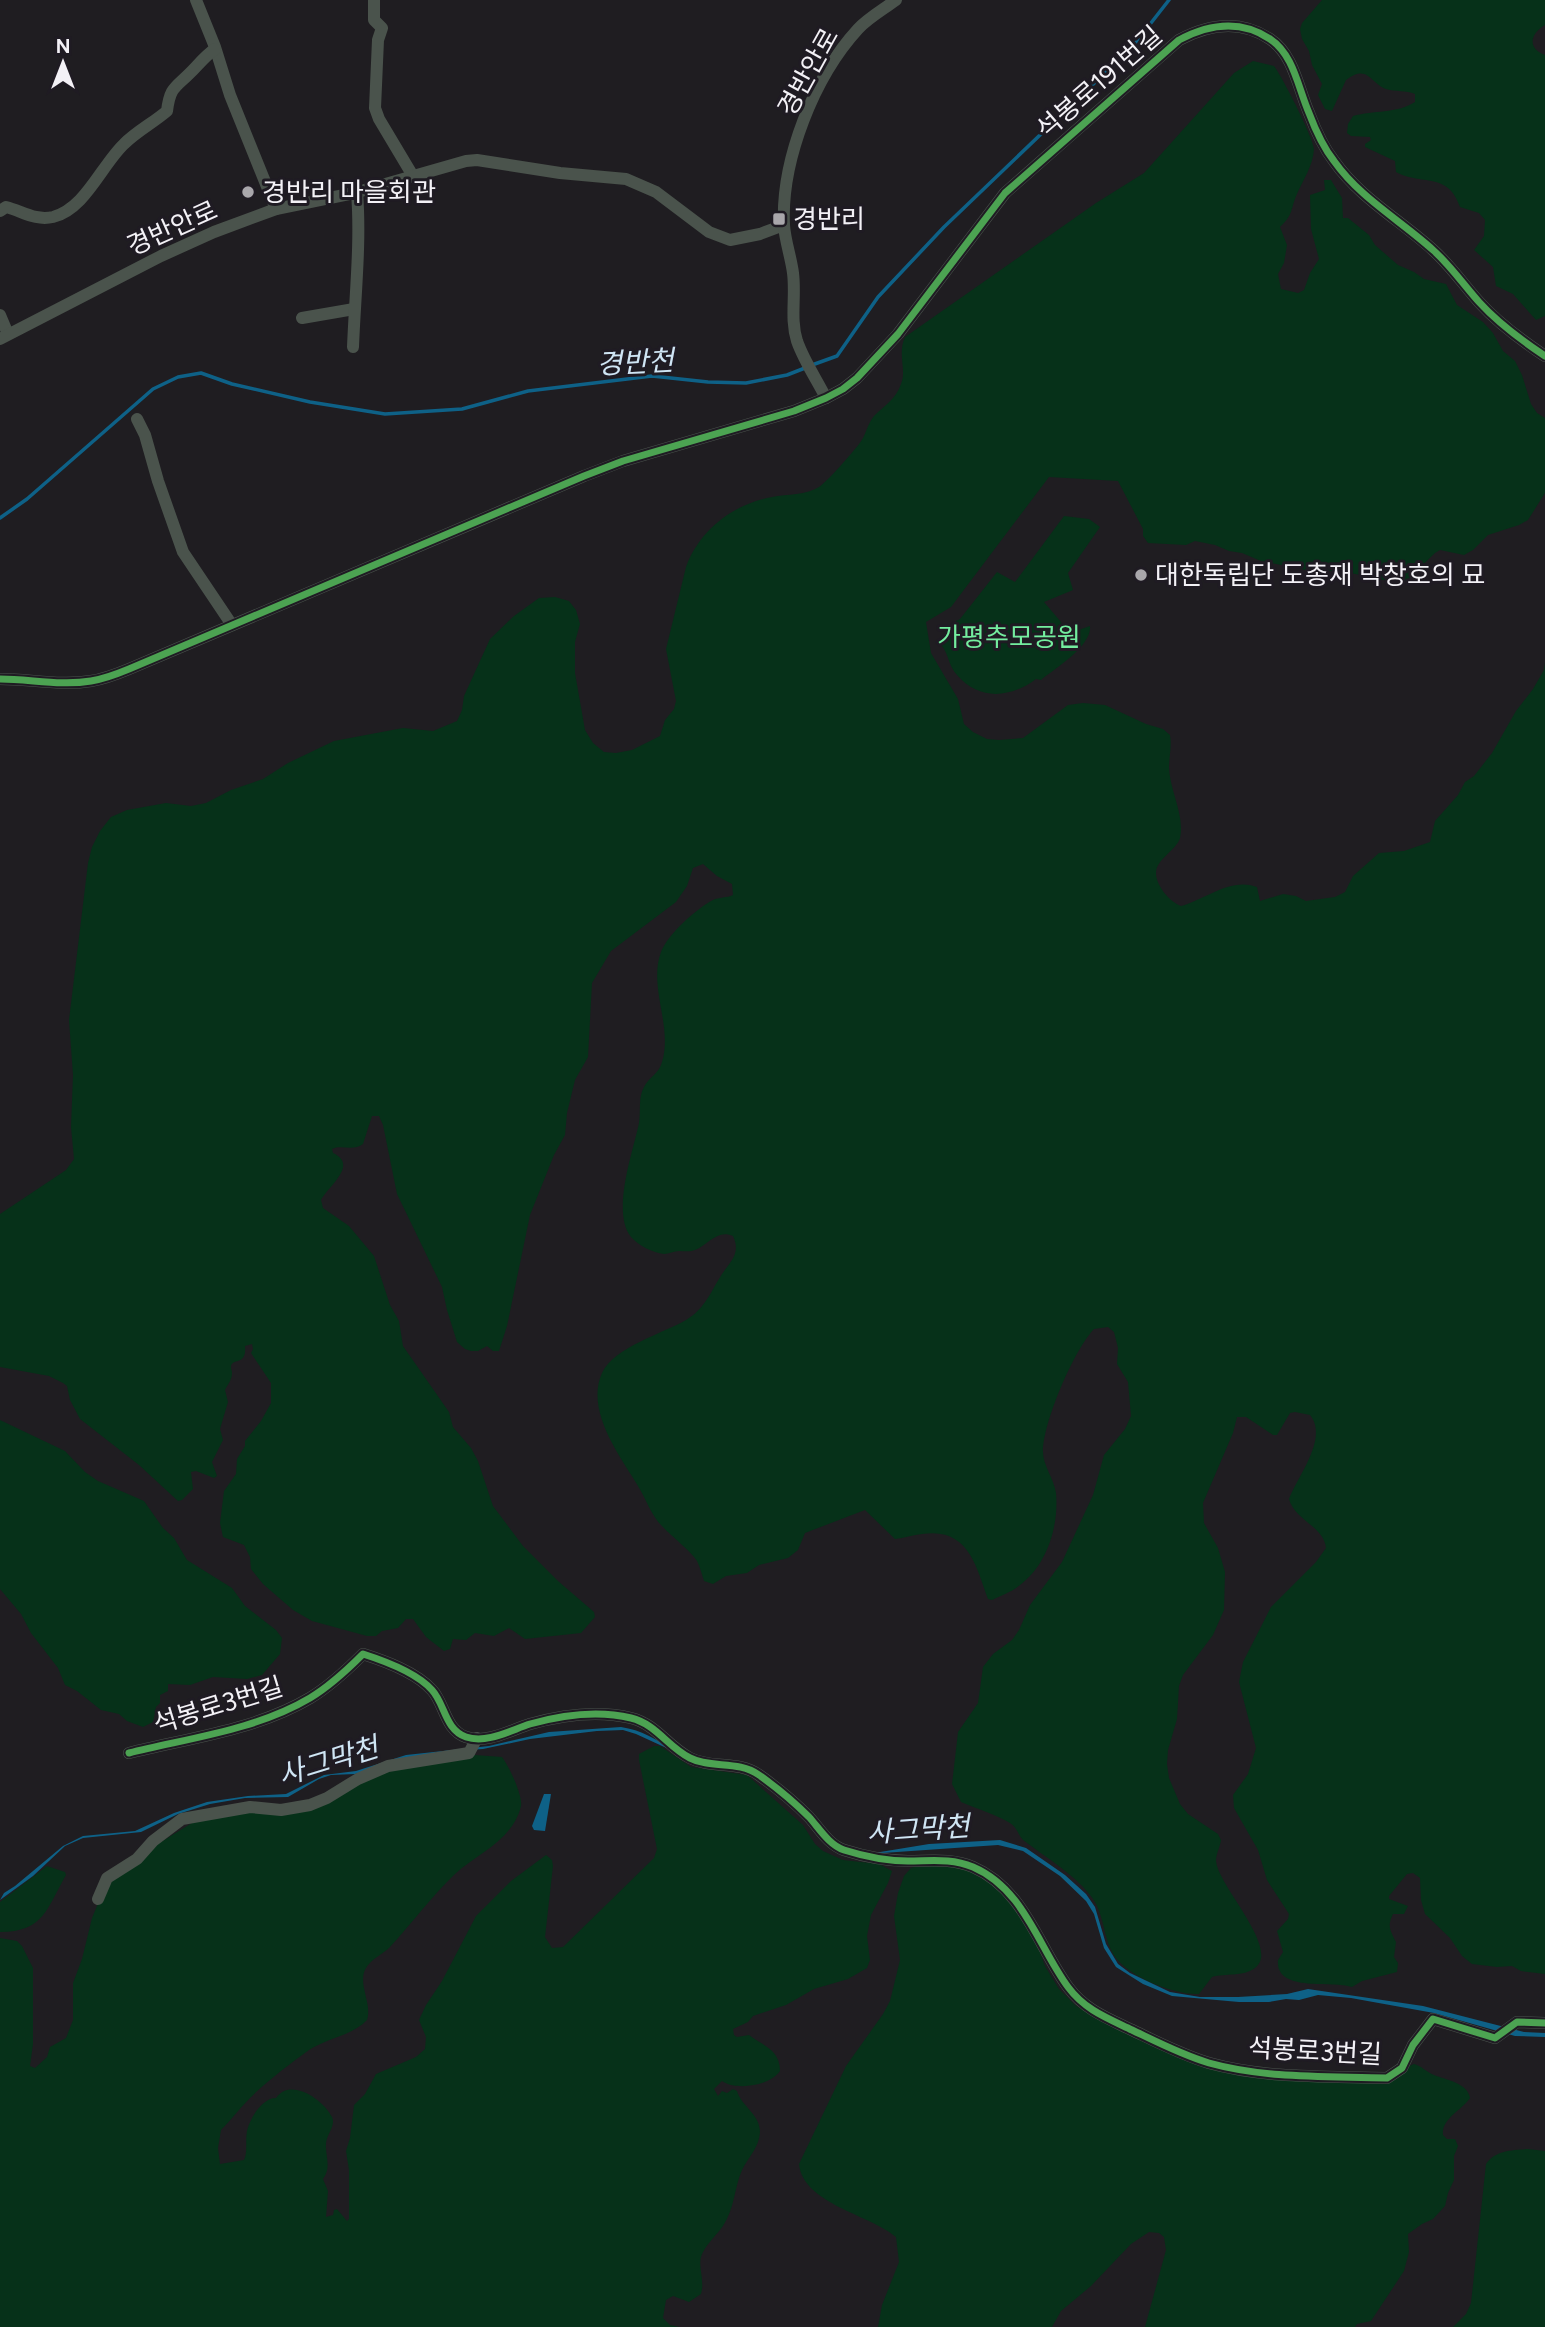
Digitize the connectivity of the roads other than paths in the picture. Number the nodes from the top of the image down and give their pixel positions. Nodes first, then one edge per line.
1 (196, 0) edge
2 (374, 0) edge
3 (896, 0) edge
4 (215, 49) junction
5 (413, 176) junction
6 (357, 192) junction
7 (276, 209) junction
8 (0, 211) edge
9 (784, 225) junction
10 (354, 309) junction
11 (0, 315) edge
12 (302, 318) dead end
13 (4, 336) edge
14 (353, 347) dead end
15 (1545, 356) edge
16 (823, 393) junction
17 (137, 419) dead end
18 (232, 625) junction
19 (0, 679) edge
20 (474, 1745) junction
21 (129, 1753) dead end
22 (97, 1899) dead end
23 (1545, 2023) edge

1 - 4 street
2 - 5 street
3 - 9 street, 경반안로
4 - 7 street
4 - 8 street
5 - 6 street, 경반안로
5 - 9 street, 경반안로
6 - 7 street, 경반안로
6 - 10 street
7 - 13 street, 경반안로
9 - 16 street, 경반안로
10 - 12 street
10 - 14 street
11 - 13 street
15 - 16 street, 석봉로191번길
16 - 18 street, 석봉로191번길
17 - 18 street
18 - 19 street, 석봉로191번길
20 - 21 street, 석봉로3번길
20 - 22 street, 석봉로3번길
20 - 23 street, 석봉로3번길

